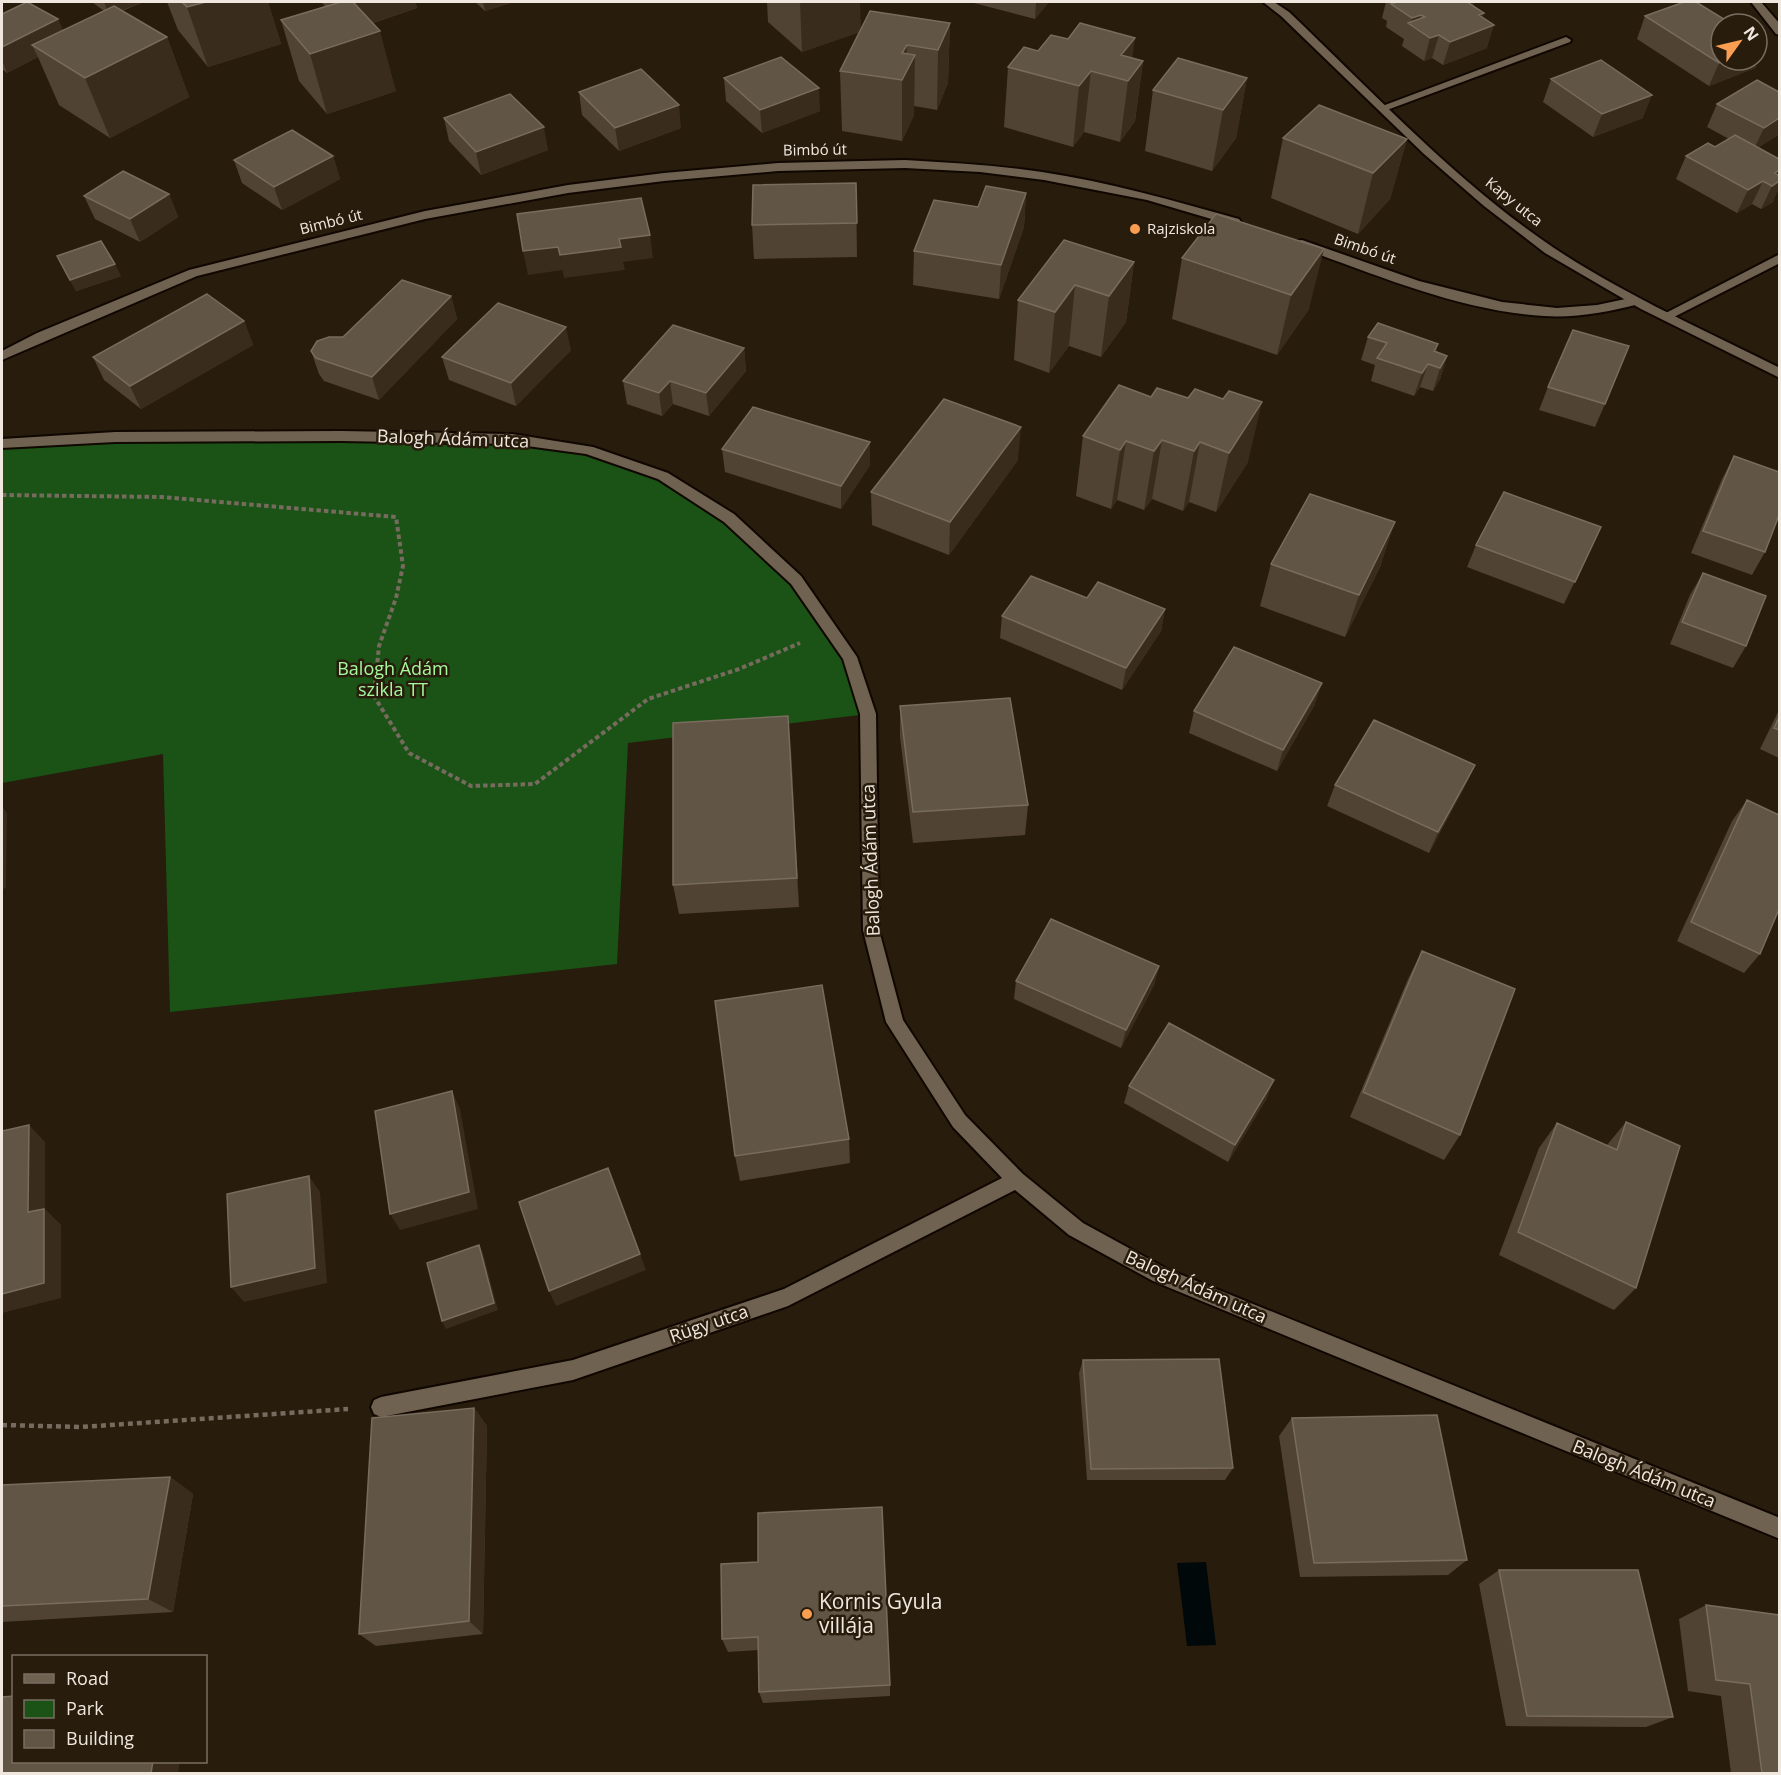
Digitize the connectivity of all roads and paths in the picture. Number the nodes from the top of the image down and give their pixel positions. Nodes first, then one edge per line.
1 (1268, 2) edge
2 (1756, 2) edge
3 (1779, 32) edge
4 (1566, 40) dead end
5 (1383, 108) junction
6 (1248, 226) edge
7 (1292, 241) edge
8 (1779, 258) edge
9 (1635, 301) junction
10 (1666, 316) junction
11 (2, 357) edge
12 (1779, 374) edge
13 (2, 444) edge
14 (2, 495) edge
15 (850, 657) junction
16 (1016, 1180) junction
17 (381, 1407) joint
18 (2, 1425) edge
19 (1779, 1529) edge

1 - 5 street, Kapy utca
2 - 3 street
4 - 5 street
5 - 9 street, Kapy utca
6 - 11 street, Bimbó út
7 - 9 street, Bimbó út
8 - 10 street
9 - 10 street, Kapy utca
10 - 12 street, Kapy utca
13 - 15 street, Balogh Ádám utca
14 - 15 path
15 - 16 street, Balogh Ádám utca
16 - 17 street, Rügy utca
16 - 19 street, Balogh Ádám utca
17 - 18 path

